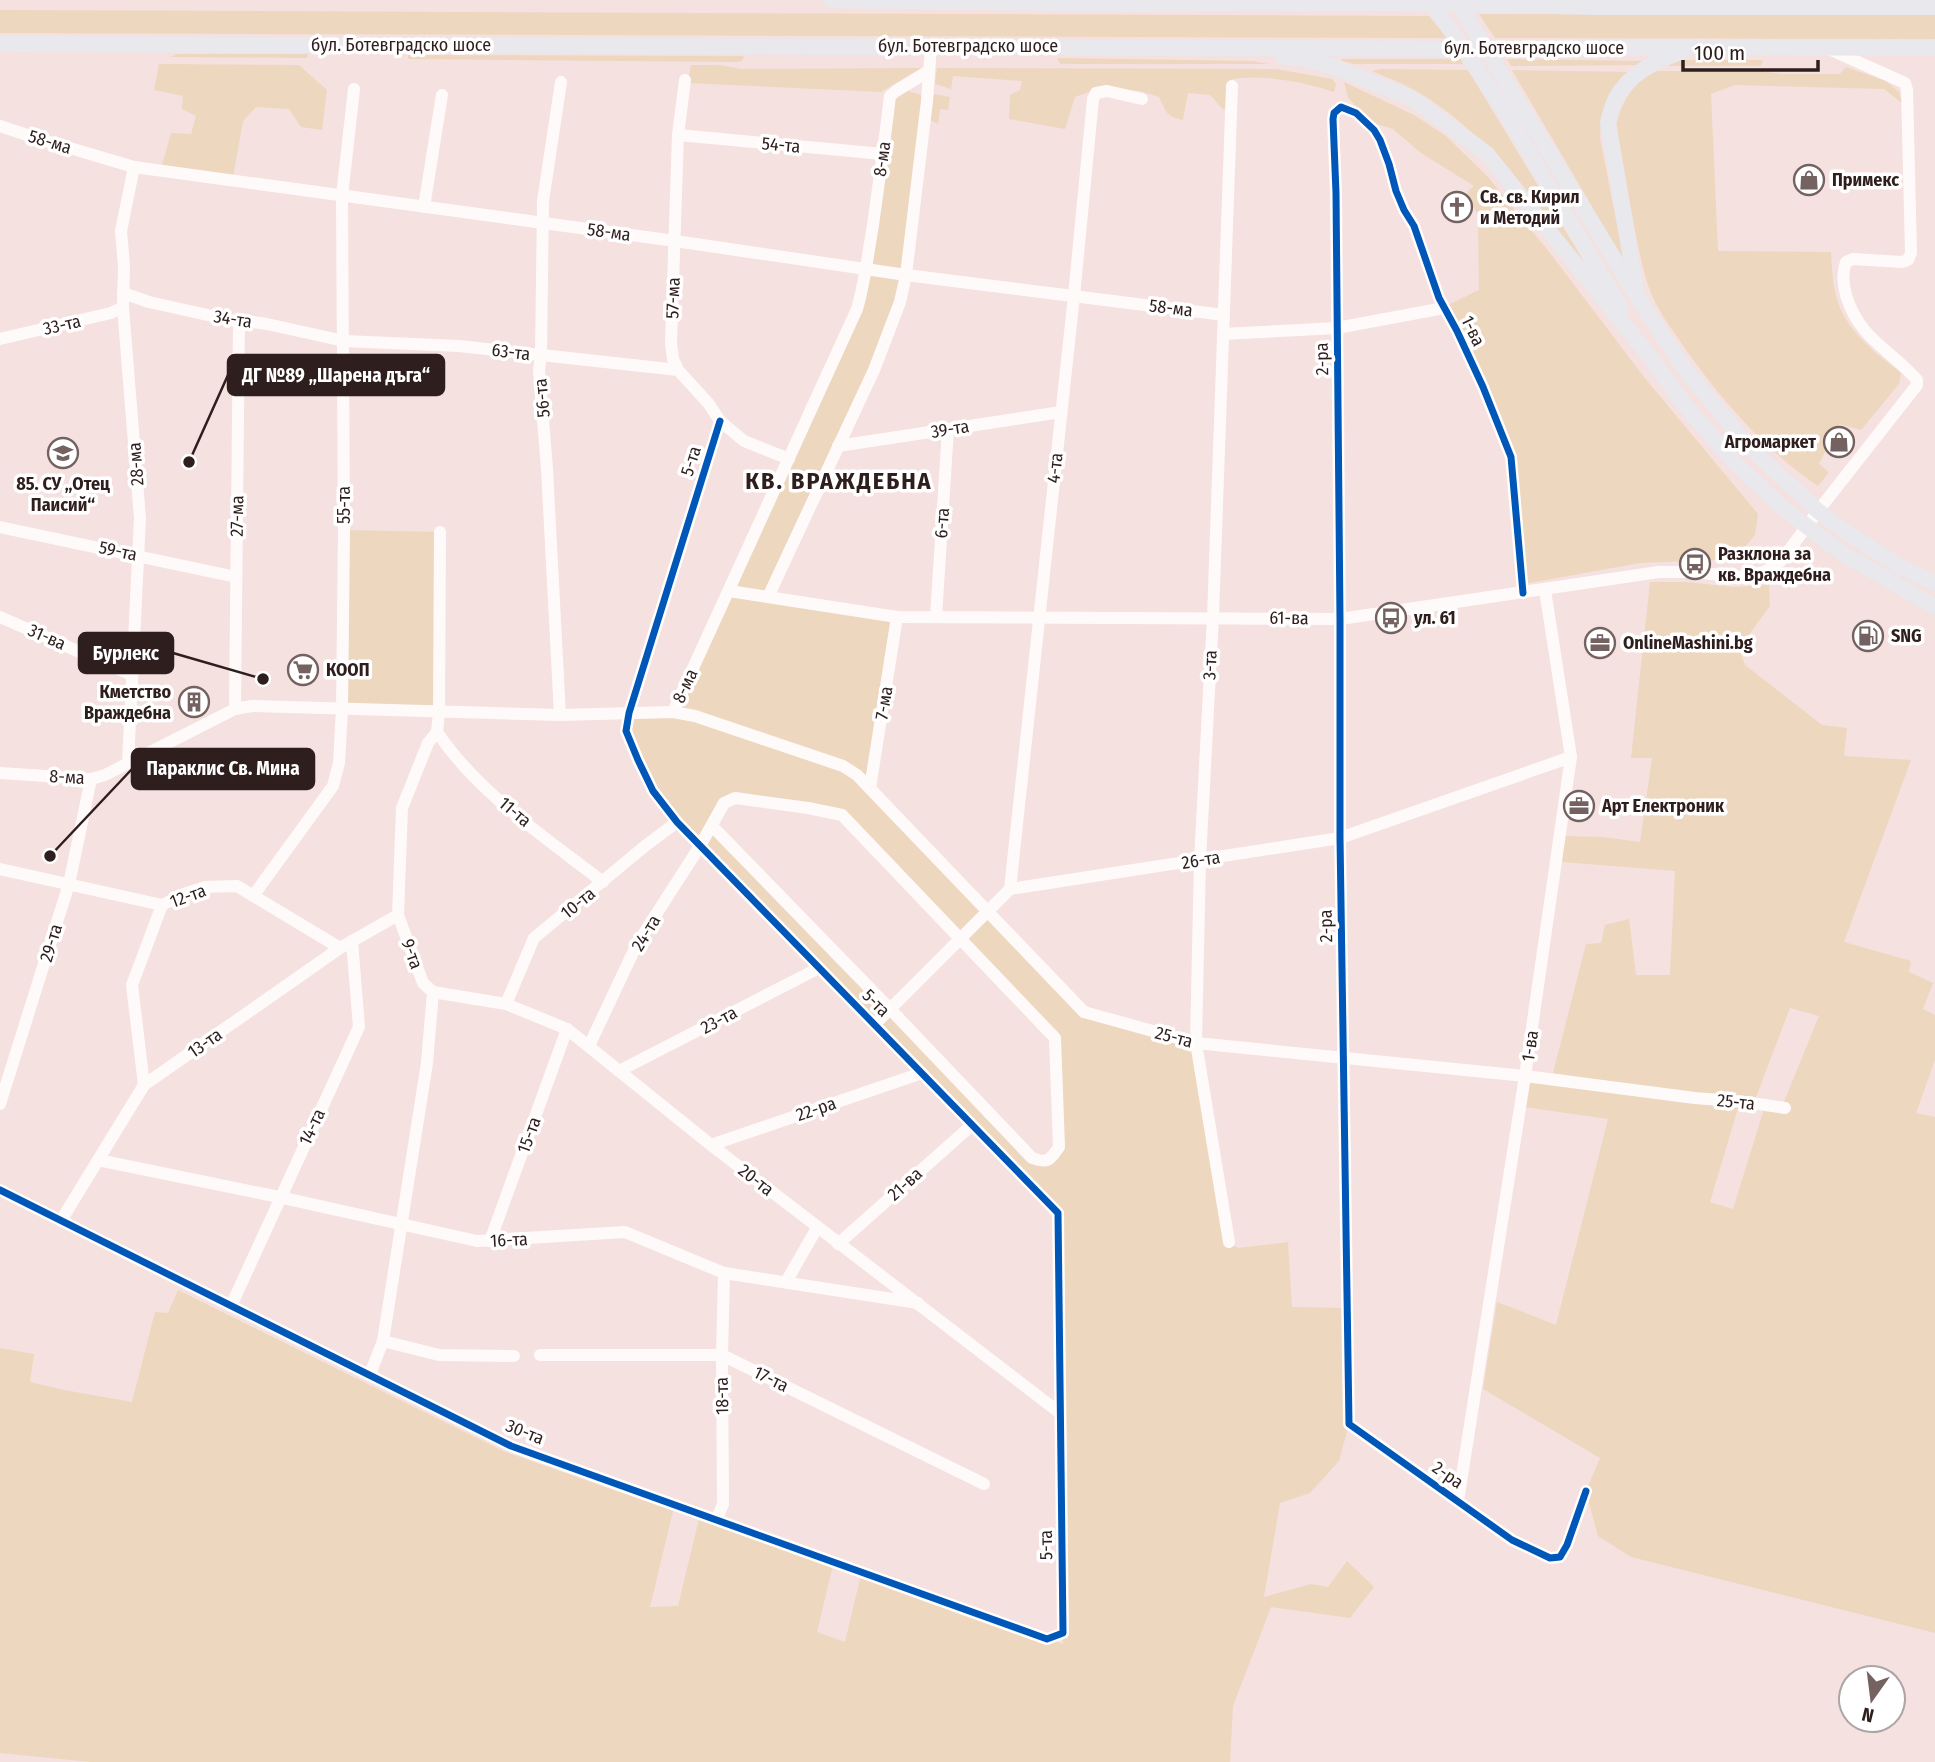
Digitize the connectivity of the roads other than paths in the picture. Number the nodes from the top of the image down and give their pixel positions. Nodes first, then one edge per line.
1 (831, 0) edge
2 (846, 0) edge
3 (1427, 0) edge
4 (1454, 0) edge
5 (1576, 0) edge
6 (1115, 2) edge
7 (1601, 6) junction
8 (1935, 7) edge
9 (0, 44) edge
10 (36, 44) junction
11 (931, 46) junction
12 (1128, 47) junction
13 (1697, 47) junction
14 (1825, 48) junction
15 (1935, 48) edge
16 (0, 50) edge
17 (929, 71) junction
18 (684, 80) dead end
19 (561, 82) dead end
20 (1232, 86) dead end
21 (354, 89) dead end
22 (442, 95) dead end
23 (1142, 99) dead end
24 (1341, 107) joint
25 (0, 126) edge
26 (678, 135) junction
27 (884, 154) junction
28 (134, 167) junction
29 (342, 196) junction
30 (424, 207) junction
31 (543, 223) junction
32 (675, 241) junction
33 (866, 269) junction
34 (906, 275) junction
35 (124, 293) junction
36 (1074, 296) junction
37 (1638, 298) junction
38 (123, 307) junction
39 (1444, 308) junction
40 (1224, 315) junction
41 (239, 322) junction
42 (1337, 328) junction
43 (1223, 334) junction
44 (0, 339) edge
45 (344, 341) junction
46 (541, 355) junction
47 (1651, 358) junction
48 (678, 370) junction
49 (1061, 412) junction
50 (720, 421) junction
51 (948, 429) junction
52 (838, 446) junction
53 (789, 459) junction
54 (1818, 511) junction
55 (1807, 525) junction
56 (0, 527) edge
57 (440, 532) dead end
58 (138, 555) junction
59 (236, 577) junction
60 (1935, 583) edge
61 (1545, 590) junction
62 (729, 592) junction
63 (1523, 593) junction
64 (768, 597) junction
65 (1935, 607) edge
66 (0, 617) edge
67 (897, 617) junction
68 (936, 617) junction
69 (1039, 617) junction
70 (1213, 617) junction
71 (1340, 619) junction
72 (132, 675) junction
73 (235, 709) junction
74 (342, 709) junction
75 (439, 712) junction
76 (673, 712) junction
77 (629, 713) junction
78 (560, 715) junction
79 (437, 732) junction
80 (1571, 757) junction
81 (128, 763) junction
82 (0, 773) edge
83 (91, 779) junction
84 (870, 788) junction
85 (677, 822) junction
86 (712, 825) junction
87 (1340, 838) junction
88 (700, 846) junction
89 (1200, 860) junction
90 (0, 869) edge
91 (603, 882) junction
92 (69, 884) junction
93 (1010, 889) junction
94 (258, 891) junction
95 (162, 905) junction
96 (988, 911) junction
97 (398, 915) junction
98 (961, 939) junction
99 (352, 941) junction
100 (340, 948) junction
101 (819, 968) junction
102 (433, 992) junction
103 (506, 1004) junction
104 (890, 1009) junction
105 (875, 1024) junction
106 (567, 1030) junction
107 (1196, 1043) junction
108 (589, 1046) junction
109 (1344, 1058) junction
110 (619, 1071) junction
111 (922, 1073) junction
112 (1525, 1076) junction
113 (144, 1086) junction
114 (0, 1104) edge
115 (1785, 1108) dead end
116 (972, 1125) junction
117 (710, 1145) junction
118 (98, 1160) junction
119 (0, 1190) edge
120 (279, 1197) junction
121 (62, 1219) junction
122 (402, 1224) junction
123 (817, 1228) junction
124 (490, 1241) junction
125 (1229, 1242) dead end
126 (838, 1244) junction
127 (724, 1273) junction
128 (786, 1282) junction
129 (918, 1303) junction
130 (231, 1306) junction
131 (383, 1341) junction
132 (540, 1355) dead end
133 (722, 1355) junction
134 (514, 1356) dead end
135 (370, 1374) junction
136 (1060, 1413) junction
137 (984, 1484) dead end
138 (1586, 1491) dead end
139 (1458, 1501) junction
140 (717, 1519) junction
141 (1063, 1633) joint

1 - 2 main road
2 - 6 main road
3 - 47 main road
4 - 37 main road
5 - 7 main road
6 - 7 main road
7 - 8 main road
9 - 10 main road, бул. Ботевградско шосе
10 - 11 main road, бул. Ботевградско шосе
10 - 16 main road
11 - 12 main road, бул. Ботевградско шосе
11 - 17 street
12 - 13 main road, бул. Ботевградско шосе
12 - 47 main road
13 - 14 main road, бул. Ботевградско шосе
13 - 37 main road
14 - 15 main road, бул. Ботевградско шосе
14 - 54 street, 61-ва
17 - 27 street, 8-ма
17 - 34 street
18 - 26 street, 57-ма
19 - 31 street, 56-та
20 - 40 street, 3-та
21 - 29 street, 55-та
22 - 30 street
23 - 36 street, 4-та
24 - 39 street, 1-ва
24 - 42 street, 2-ра
25 - 28 street, 58-ма
26 - 27 street, 54-та
26 - 32 street, 57-ма
27 - 33 street, 8-ма
28 - 29 street, 58-ма
28 - 35 street, 28-ма
29 - 30 street, 58-ма
29 - 45 street, 55-та
30 - 31 street, 58-ма
31 - 32 street, 58-ма
31 - 46 street, 56-та
32 - 33 street, 58-ма
32 - 48 street, 57-ма
33 - 34 street, 58-ма
33 - 53 street, 8-ма
34 - 36 street, 58-ма
34 - 52 street
35 - 38 street, 28-ма
35 - 41 street, 34-та
36 - 40 street, 58-ма
36 - 49 street, 4-та
37 - 54 main road
38 - 44 street, 33-та
38 - 58 street, 28-ма
39 - 42 street
39 - 63 street, 1-ва
40 - 43 street, 3-та
41 - 45 street, 34-та
41 - 59 street, 27-ма
42 - 43 street
42 - 71 street, 2-ра
43 - 70 street, 3-та
45 - 46 street, 63-та
45 - 74 street, 55-та
46 - 48 street, 63-та
46 - 78 street, 56-та
47 - 55 main road
48 - 50 street
49 - 51 street, 39-та
49 - 69 street, 4-та
50 - 53 street
50 - 77 street, 5-та
51 - 52 street, 39-та
51 - 68 street, 6-та
52 - 64 street
53 - 62 street, 8-ма
54 - 55 street, 61-ва
54 - 60 main road
55 - 61 street, 61-ва
55 - 65 main road
56 - 58 street, 59-та
57 - 75 street, 9-та
58 - 59 street, 59-та
58 - 72 street, 28-ма
59 - 73 street, 27-ма
61 - 63 street, 61-ва
61 - 80 street, 1-ва
62 - 64 street, 61-ва
62 - 76 street, 8-ма
63 - 71 street, 61-ва
64 - 67 street, 61-ва
66 - 72 street, 31-ва
67 - 68 street, 61-ва
67 - 84 street, 7-ма
68 - 69 street, 61-ва
69 - 70 street, 61-ва
69 - 93 street, 4-та
70 - 71 street, 61-ва
70 - 89 street, 3-та
71 - 87 street, 2-ра
72 - 81 street, 28-ма
73 - 74 street, 8-ма
73 - 81 street, 8-ма
74 - 75 street, 8-ма
74 - 94 street, 55-та
75 - 78 street, 8-ма
75 - 79 street, 9-та
76 - 77 street, 8-ма
76 - 84 street, 25-та
77 - 78 street, 8-ма
77 - 85 street, 5-та
79 - 91 street, 11-та
79 - 97 street, 9-та
80 - 87 street, 26-та
80 - 112 street, 1-ва
81 - 83 street, 8-ма
82 - 83 street, 8-ма
83 - 92 street, 29-та
84 - 96 street, 25-та
85 - 88 street, 5-та
85 - 91 street, 10-та
86 - 88 street, 24-та
86 - 98 street
86 - 104 street, 5-та
87 - 89 street, 26-та
87 - 109 street, 2-ра
88 - 101 street, 5-та
88 - 108 street, 24-та
89 - 93 street, 26-та
89 - 107 street, 3-та
90 - 92 street
91 - 103 street, 10-та
92 - 95 street
92 - 114 street, 29-та
93 - 96 street
94 - 95 street, 12-та
94 - 100 street
95 - 113 street, 12-та
96 - 98 street
96 - 107 street, 25-та
97 - 99 street, 13-та
97 - 102 street, 9-та
98 - 104 street
98 - 104 street, 5-та
99 - 100 street, 13-та
99 - 120 street, 14-та
100 - 113 street, 13-та
101 - 105 street, 5-та
101 - 110 street, 23-та
102 - 103 street, 20-та
102 - 122 street
103 - 106 street, 20-та
104 - 105 street
105 - 111 street, 5-та
106 - 108 street, 20-та
106 - 124 street, 15-та
107 - 109 street, 25-та
107 - 125 street, 3-та
108 - 110 street, 20-та
109 - 112 street, 25-та
109 - 139 street, 2-ра
110 - 117 street, 20-та
111 - 116 street, 5-та
111 - 117 street, 22-ра
112 - 115 street, 25-та
112 - 139 street, 1-ва
113 - 118 street, 13-та
116 - 126 street, 21-ва
116 - 136 street, 5-та
117 - 123 street, 20-та
118 - 120 street, 16-та
118 - 121 street, 13-та
119 - 121 street, 30-та
120 - 122 street, 16-та
120 - 130 street, 14-та
121 - 130 street, 30-та
122 - 124 street, 16-та
122 - 131 street
123 - 126 street, 20-та
123 - 128 street
124 - 127 street, 16-та
126 - 129 street, 20-та
127 - 128 street, 16-та
127 - 133 street, 18-та
128 - 129 street, 16-та
129 - 136 street, 20-та
130 - 135 street, 30-та
131 - 134 street
131 - 135 street
132 - 133 street, 17-та
133 - 137 street, 17-та
133 - 140 street, 18-та
135 - 140 street, 30-та
136 - 141 street, 5-та
138 - 139 street, 2-ра
140 - 141 street, 30-та

